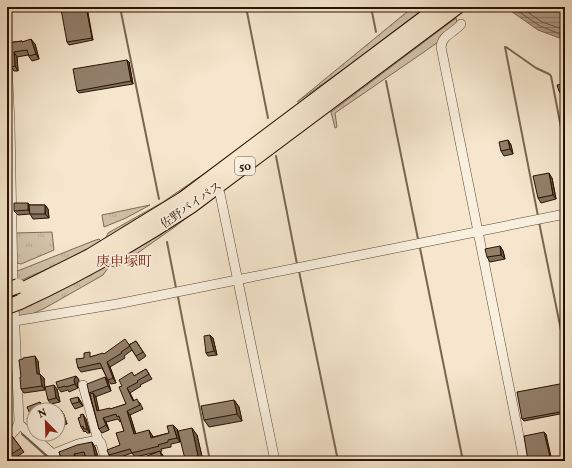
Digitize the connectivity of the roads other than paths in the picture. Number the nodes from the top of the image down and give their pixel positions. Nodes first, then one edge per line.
1 (439, 7) edge
2 (457, 7) edge
3 (461, 24) dead end
4 (7, 62) edge
5 (217, 187) junction
6 (565, 214) edge
7 (478, 231) junction
8 (238, 280) junction
9 (13, 295) edge
10 (15, 321) junction
11 (83, 385) dead end
12 (19, 424) junction
13 (7, 439) edge
14 (98, 440) junction
15 (56, 458) edge
16 (106, 461) edge
17 (275, 461) edge
18 (524, 461) edge

1 - 9 highway, 佐野バイパス / 50
2 - 5 highway, 佐野バイパス / 50
3 - 7 street
4 - 10 street
5 - 8 street
5 - 9 highway, 佐野バイパス / 50
6 - 7 street
7 - 8 street
7 - 18 street
8 - 10 street
8 - 17 street
10 - 12 street
11 - 14 street
12 - 13 street
12 - 15 street
14 - 15 street
14 - 16 street

